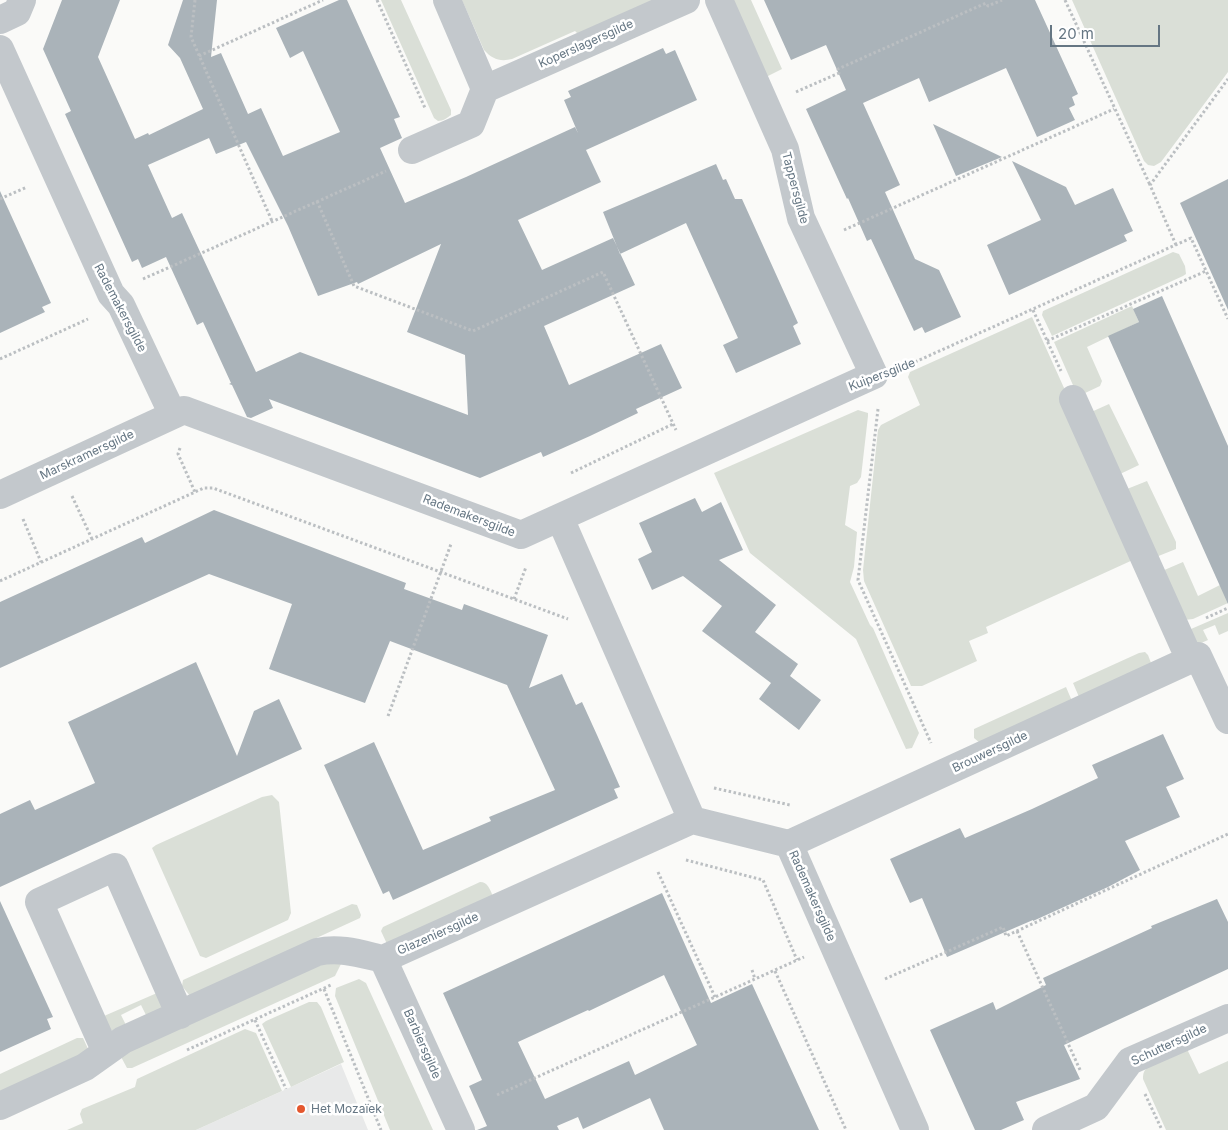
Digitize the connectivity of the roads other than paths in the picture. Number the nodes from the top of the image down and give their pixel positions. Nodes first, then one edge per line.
1 (22, 0) edge
2 (447, 0) edge
3 (686, 0) edge
4 (719, 0) edge
5 (0, 20) edge
6 (0, 49) edge
7 (485, 89) junction
8 (412, 150) road end
9 (874, 375) joint
10 (1074, 399) road end
11 (173, 414) junction
12 (5, 493) edge
13 (560, 518) junction
14 (1194, 658) junction
15 (1228, 720) edge
16 (692, 820) junction
17 (789, 844) junction
18 (383, 959) junction
19 (180, 1014) junction
20 (1228, 1018) edge
21 (106, 1052) junction
22 (0, 1106) edge
23 (461, 1130) edge
24 (915, 1130) edge
25 (1046, 1130) edge

1 - 5 street
2 - 7 street
3 - 7 street, Koperslagersgilde
4 - 9 street, Tappersgilde
6 - 11 street, Rademakersgilde
7 - 8 street
9 - 13 street, Kuipersgilde
10 - 14 street
11 - 12 street, Marskramersgilde
11 - 13 street, Rademakersgilde
13 - 16 street
14 - 15 street
14 - 17 street, Brouwersgilde
16 - 17 street, Rademakersgilde
16 - 18 street, Glazeniersgilde
17 - 24 street, Rademakersgilde
18 - 19 street, Glazeniersgilde
18 - 23 street, Barbiersgilde
19 - 21 street, Glazeniersgilde
19 - 21 street
20 - 25 street, Schuttersgilde
21 - 22 street, Glazeniersgilde

